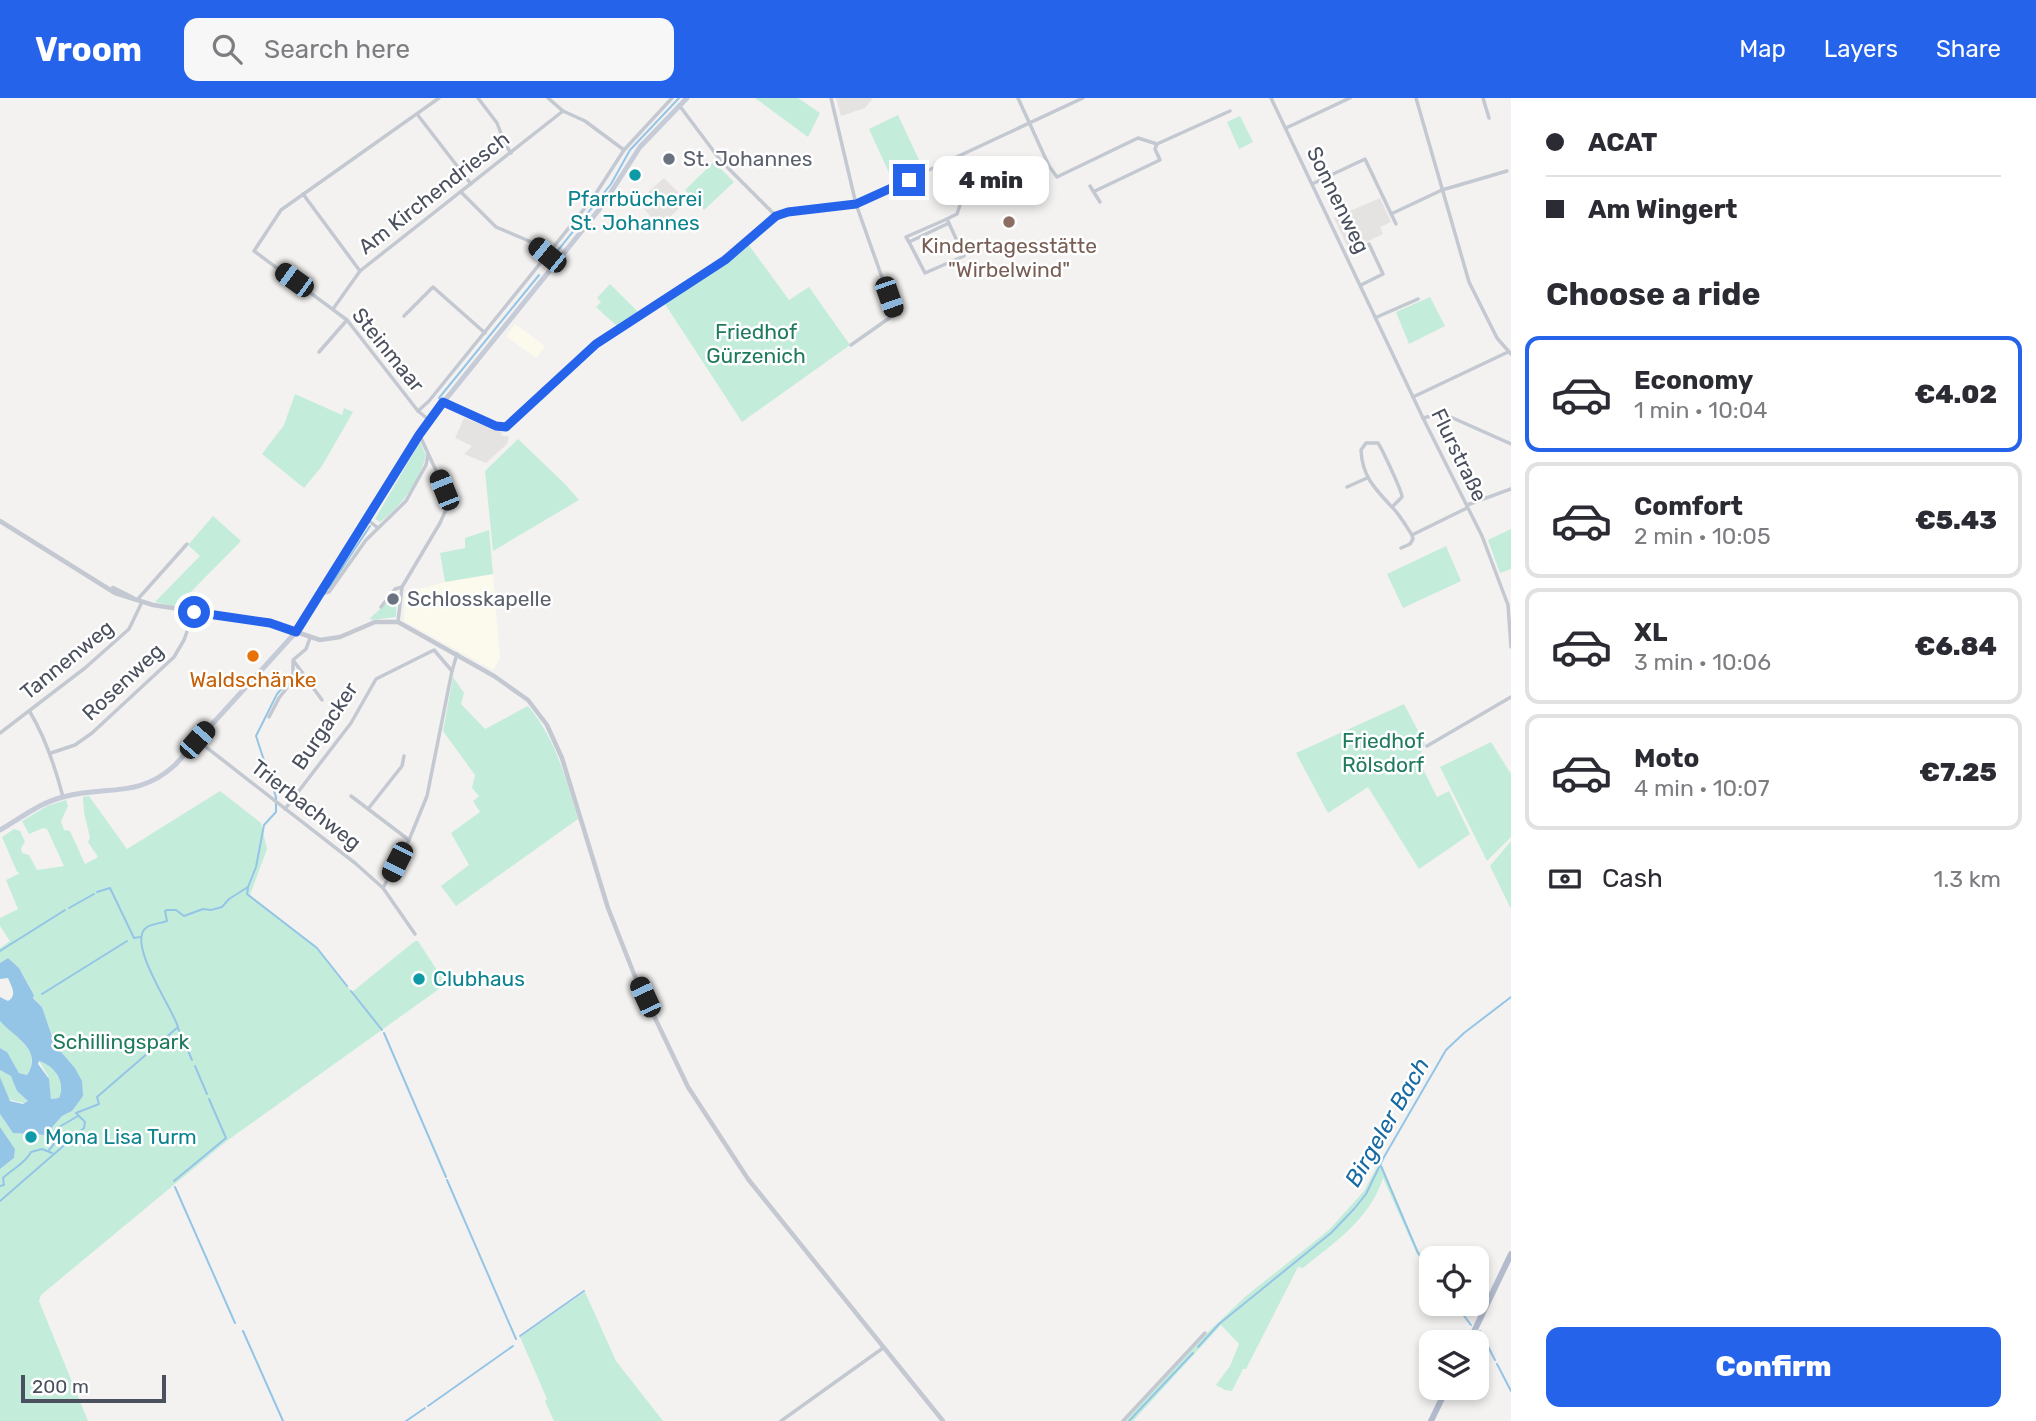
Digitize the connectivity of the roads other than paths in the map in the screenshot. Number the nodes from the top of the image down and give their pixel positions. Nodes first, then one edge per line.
1 (439, 98) edge
2 (478, 98) edge
3 (548, 98) edge
4 (672, 98) edge
5 (687, 98) edge
6 (831, 98) edge
7 (1018, 98) edge
8 (1083, 98) edge
9 (1271, 98) edge
10 (1350, 98) edge
11 (1416, 98) edge
12 (1483, 98) edge
13 (679, 106) junction
14 (563, 111) junction
15 (1230, 111) dead end
16 (417, 114) junction
17 (1489, 118) dead end
18 (1029, 123) junction
19 (1286, 128) junction
20 (1157, 144) junction
21 (624, 150) junction
22 (511, 153) junction
23 (951, 160) junction
24 (1507, 172) dead end
25 (471, 184) junction
26 (1312, 184) junction
27 (1090, 186) dead end
28 (1442, 190) junction
29 (1095, 191) junction
30 (461, 192) junction
31 (303, 194) junction
32 (1100, 202) dead end
33 (856, 204) junction
34 (1391, 214) junction
35 (776, 216) junction
36 (948, 221) junction
37 (1396, 225) dead end
38 (1369, 244) dead end
39 (547, 255) junction
40 (360, 271) junction
41 (1361, 285) junction
42 (1418, 299) dead end
43 (333, 309) junction
44 (404, 316) dead end
45 (1377, 317) junction
46 (347, 320) junction
47 (485, 333) junction
48 (851, 345) dead end
49 (320, 352) dead end
50 (1509, 353) edge
51 (1413, 397) junction
52 (443, 402) junction
53 (418, 411) junction
54 (1423, 418) junction
55 (429, 420) junction
56 (419, 435) junction
57 (1511, 444) edge
58 (429, 453) junction
59 (1367, 478) junction
60 (1347, 487) dead end
61 (1511, 489) edge
62 (1392, 507) junction
63 (1467, 507) junction
64 (368, 520) junction
65 (0, 521) edge
66 (378, 528) junction
67 (1412, 535) junction
68 (187, 544) dead end
69 (1401, 548) dead end
70 (402, 587) junction
71 (320, 594) junction
72 (139, 601) junction
73 (381, 607) dead end
74 (194, 612) junction
75 (398, 622) junction
76 (296, 632) junction
77 (310, 638) junction
78 (1511, 647) edge
79 (457, 654) junction
80 (292, 661) junction
81 (452, 671) junction
82 (303, 672) junction
83 (293, 680) junction
84 (1511, 697) edge
85 (323, 699) dead end
86 (30, 712) junction
87 (269, 717) dead end
88 (0, 733) edge
89 (197, 740) junction
90 (1427, 746) dead end
91 (51, 753) junction
92 (404, 756) dead end
93 (351, 796) dead end
94 (63, 797) junction
95 (285, 808) junction
96 (368, 809) junction
97 (0, 830) edge
98 (409, 840) junction
99 (383, 888) junction
100 (415, 933) dead end
101 (1511, 1254) edge
102 (1475, 1330) edge
103 (1205, 1333) dead end
104 (883, 1348) junction
105 (1441, 1400) edge
106 (781, 1421) edge
107 (943, 1421) edge
108 (1123, 1421) edge
109 (1431, 1421) edge

1 - 16 street
2 - 22 street
3 - 14 street
4 - 21 street
5 - 13 main road
6 - 33 street
7 - 18 street
8 - 18 street
9 - 19 street, Sonnenweg
10 - 19 street
11 - 28 street
12 - 17 street
13 - 35 street
13 - 52 main road
14 - 21 street
14 - 22 street, Am Kirchendriesch
15 - 20 street
16 - 25 street
16 - 31 street
18 - 20 street
18 - 23 street
19 - 26 street, Sonnenweg
20 - 29 street
21 - 39 street
22 - 25 street, Am Kirchendriesch
23 - 33 street
23 - 36 street
24 - 28 street
25 - 30 street, Am Kirchendriesch
26 - 34 street, Sonnenweg
26 - 41 street, Sonnenweg
27 - 29 street
28 - 34 street
28 - 50 street
29 - 32 street
30 - 39 street
30 - 40 street, Am Kirchendriesch
31 - 40 street
31 - 43 street, Steinmaar
33 - 35 street
33 - 48 street
34 - 37 street, Sonnenweg
35 - 52 street
36 - 36 street
38 - 41 street, Sonnenweg
39 - 47 street
40 - 43 street, Am Kirchendriesch
41 - 45 street, Sonnenweg
42 - 45 street
43 - 46 street, Steinmaar
44 - 47 street
45 - 51 street, Sonnenweg
46 - 49 street
46 - 53 street, Steinmaar
47 - 53 street
50 - 51 street
51 - 54 street, Flurstraße
52 - 55 main road
53 - 55 street, Steinmaar
54 - 57 street
54 - 63 street, Flurstraße
55 - 56 main road
56 - 58 street
56 - 64 main road
58 - 66 street
58 - 70 street
59 - 60 street
59 - 62 street
59 - 62 street
61 - 63 street
62 - 67 street
63 - 67 street
63 - 78 street, Flurstraße
64 - 66 street
64 - 71 main road
65 - 72 street
66 - 71 street
67 - 69 street
68 - 72 street, Tannenweg
70 - 73 street
70 - 75 street
71 - 76 main road
72 - 74 street
72 - 86 street, Tannenweg
74 - 76 street
74 - 91 street, Rosenweg
75 - 77 street
75 - 79 street
76 - 77 street
76 - 89 main road
77 - 80 street
79 - 81 street
79 - 104 street
80 - 82 street
80 - 83 street
81 - 95 street, Burgacker
81 - 98 street
82 - 83 street
82 - 85 street
83 - 87 street
84 - 90 street
86 - 88 street, Tannenweg
86 - 91 street
89 - 94 main road
89 - 95 street, Trierbachweg
91 - 94 street
92 - 96 street
93 - 96 street
94 - 97 main road
95 - 99 street, Trierbachweg
96 - 98 street
98 - 99 street
99 - 100 street, Trierbachweg
101 - 102 main road
103 - 108 street
104 - 106 street
104 - 107 street
105 - 109 main road

